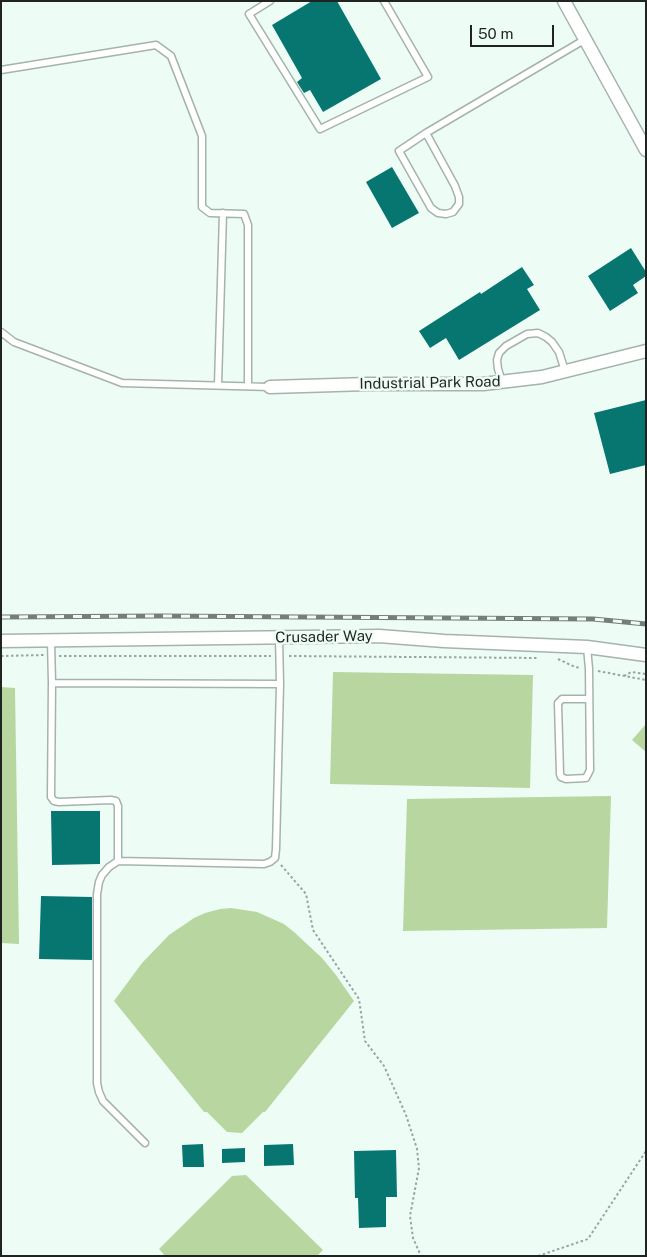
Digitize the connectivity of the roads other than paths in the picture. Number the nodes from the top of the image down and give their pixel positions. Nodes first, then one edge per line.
1 (270, 1) edge
2 (384, 1) edge
3 (564, 1) edge
4 (584, 40) junction
5 (1, 70) edge
6 (426, 133) junction
7 (646, 150) edge
8 (223, 213) junction
9 (1, 332) edge
10 (646, 351) edge
11 (565, 371) junction
12 (502, 382) junction
13 (218, 385) junction
14 (248, 386) junction
15 (270, 386) joint
16 (279, 637) junction
17 (51, 640) junction
18 (1, 641) edge
19 (587, 647) junction
20 (646, 655) edge
21 (52, 683) junction
22 (280, 684) junction
23 (589, 699) junction
24 (118, 861) junction
25 (145, 1143) dead end

1 - 2 lane
3 - 4 street
4 - 6 lane
4 - 7 street
5 - 8 lane
6 - 6 lane
8 - 13 lane
8 - 14 lane
9 - 13 lane
10 - 11 street, Industrial Park Road
11 - 12 street, Industrial Park Road
11 - 12 lane
12 - 15 street, Industrial Park Road
13 - 14 lane
14 - 15 lane
16 - 17 street, Crusader Way
16 - 19 street, Crusader Way
16 - 22 lane
17 - 18 street, Crusader Way
17 - 21 lane
19 - 20 street, Crusader Way
19 - 23 lane
21 - 22 lane
21 - 24 lane
22 - 24 lane
23 - 23 lane
24 - 25 lane

